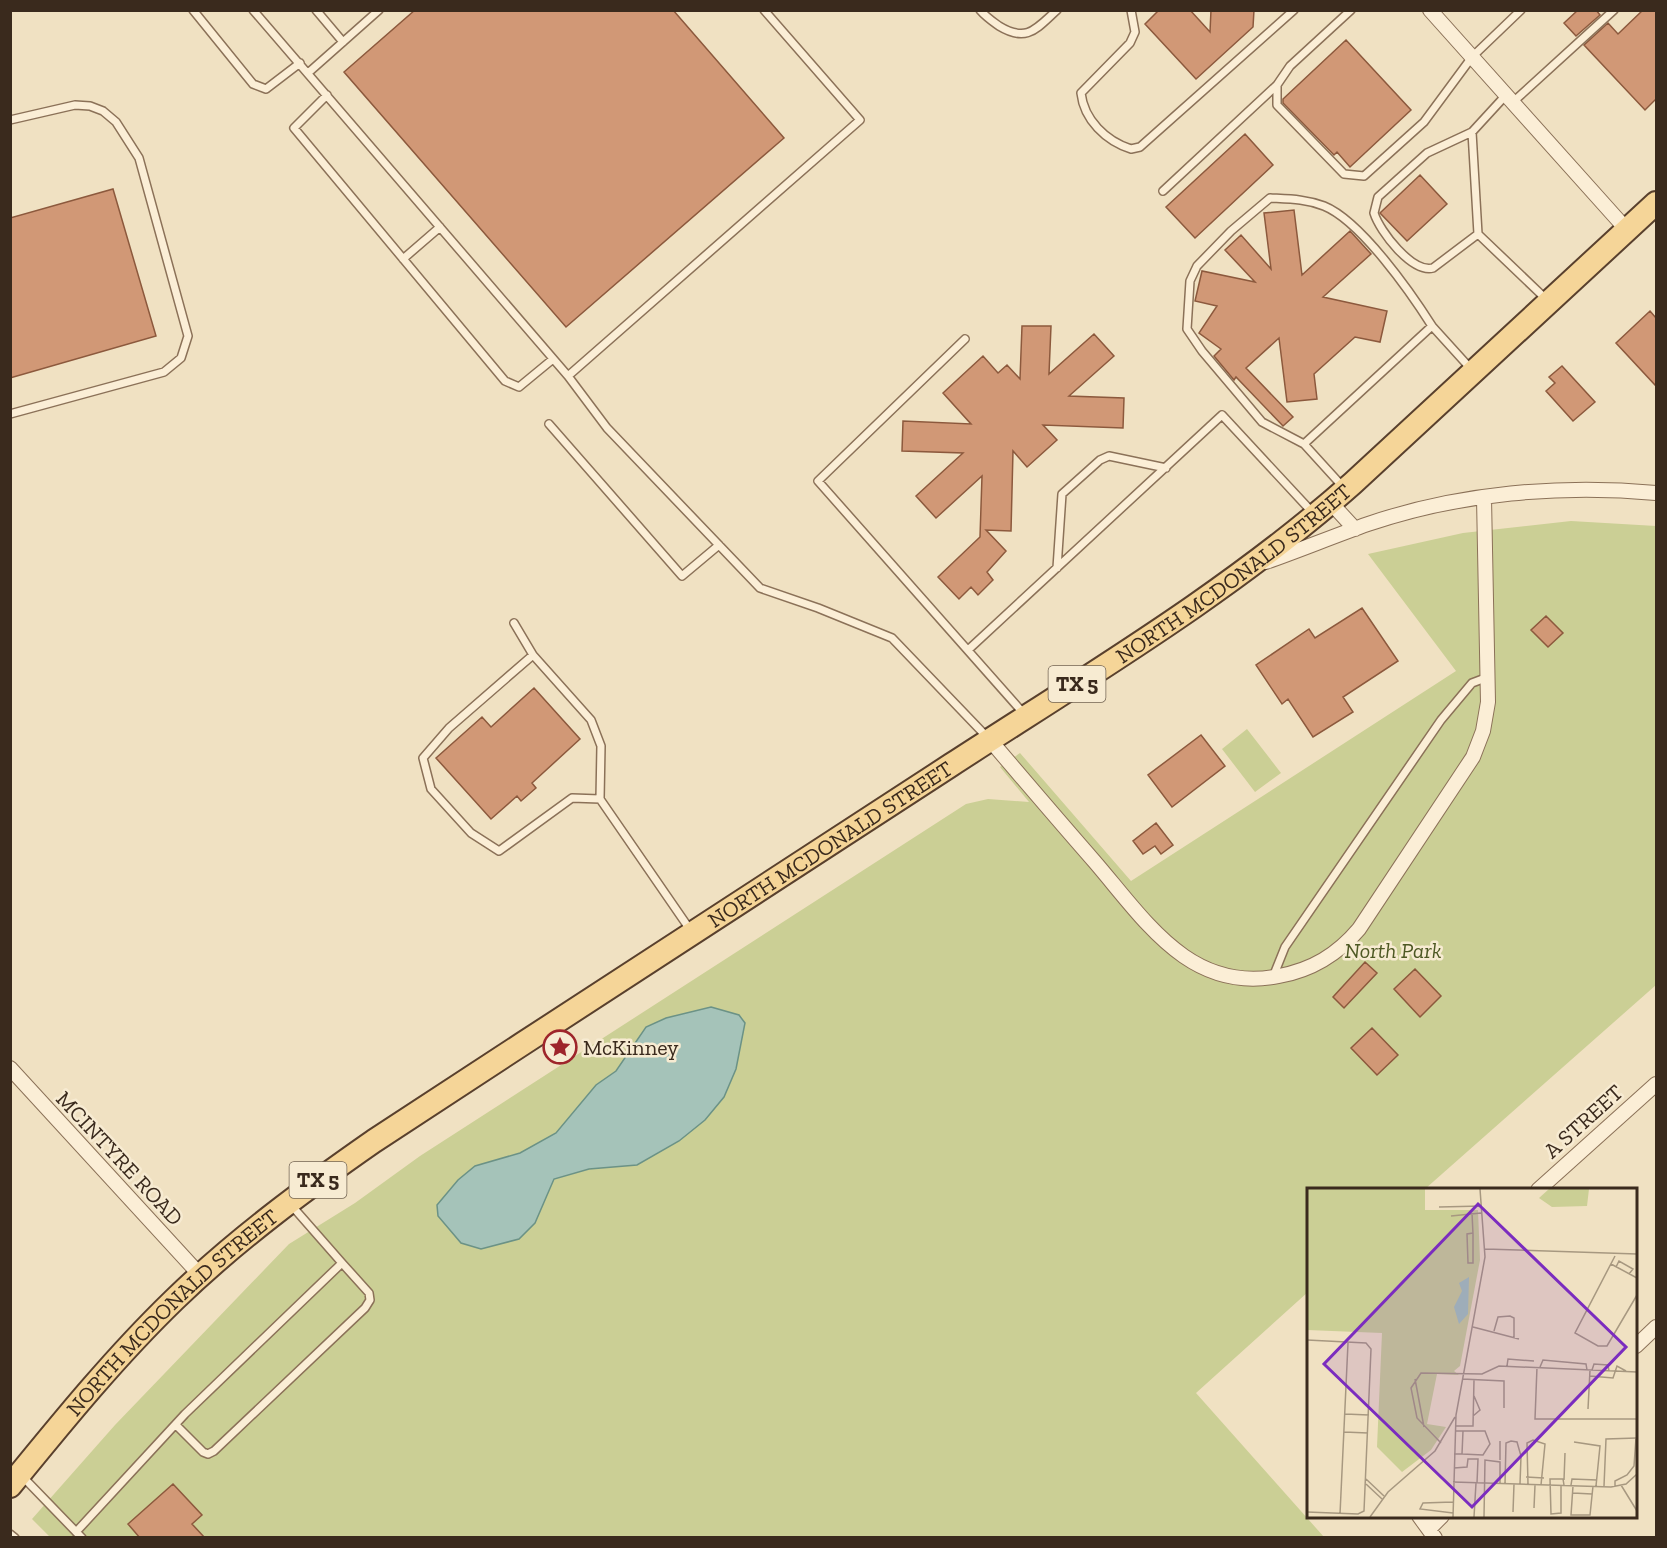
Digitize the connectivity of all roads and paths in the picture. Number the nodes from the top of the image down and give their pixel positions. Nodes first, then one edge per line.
1 (193, 10) edge
2 (253, 10) edge
3 (316, 10) edge
4 (379, 10) edge
5 (764, 10) edge
6 (980, 10) edge
7 (1057, 10) edge
8 (1131, 10) edge
9 (1294, 10) edge
10 (1351, 10) edge
11 (1430, 10) edge
12 (1521, 10) edge
13 (1614, 10) edge
14 (343, 42) junction
15 (1472, 57) junction
16 (300, 63) junction
17 (308, 73) junction
18 (1277, 85) junction
19 (327, 95) junction
20 (1509, 99) junction
21 (10, 120) edge
22 (1472, 132) junction
23 (1163, 191) dead end
24 (1656, 203) edge
25 (440, 227) junction
26 (1627, 230) junction
27 (1478, 234) junction
28 (403, 259) junction
29 (1549, 302) junction
30 (1432, 326) junction
31 (965, 339) dead end
32 (553, 358) junction
33 (1474, 372) junction
34 (568, 376) junction
35 (10, 414) edge
36 (549, 424) dead end
37 (1304, 444) junction
38 (1167, 468) junction
39 (1656, 493) edge
40 (1484, 498) junction
41 (1331, 503) junction
42 (1355, 529) junction
43 (719, 545) junction
44 (1252, 566) junction
45 (1057, 568) junction
46 (514, 623) dead end
47 (968, 650) junction
48 (533, 656) junction
49 (1488, 677) junction
50 (1027, 716) junction
51 (990, 740) junction
52 (600, 799) junction
53 (693, 933) junction
54 (1273, 977) junction
55 (10, 1068) edge
56 (1656, 1084) edge
57 (1540, 1188) edge
58 (290, 1202) junction
59 (342, 1263) junction
60 (200, 1275) junction
61 (1656, 1327) edge
62 (1637, 1344) edge
63 (177, 1425) junction
64 (15, 1480) edge
65 (1421, 1518) edge
66 (1441, 1518) edge
67 (1432, 1533) edge
68 (10, 1534) edge
69 (79, 1535) edge
70 (15, 1538) edge

1 - 16 lane
2 - 16 lane
3 - 14 lane
4 - 14 lane
5 - 34 lane
6 - 7 lane
8 - 9 lane
10 - 18 lane
11 - 15 street
12 - 15 lane
13 - 20 lane
14 - 17 lane
15 - 18 lane
15 - 20 street
16 - 17 lane
17 - 19 lane
18 - 23 lane
19 - 25 lane
19 - 28 lane
20 - 22 lane
20 - 26 street
21 - 35 lane
22 - 27 lane
22 - 27 lane
24 - 26 main road, NORTH MCDONALD STREET / TX 5
25 - 28 lane
25 - 32 lane
26 - 29 main road, NORTH MCDONALD STREET / TX 5
27 - 29 lane
28 - 32 lane
29 - 33 main road, NORTH MCDONALD STREET / TX 5
30 - 33 lane
30 - 37 lane
30 - 37 lane
31 - 47 lane
32 - 34 lane
33 - 41 main road, NORTH MCDONALD STREET / TX 5
34 - 43 lane
36 - 43 lane
37 - 41 lane
38 - 41 lane
38 - 45 lane
38 - 45 lane
39 - 40 street
40 - 42 street
40 - 49 street
41 - 42 street
41 - 44 main road, NORTH MCDONALD STREET / TX 5
42 - 44 street
43 - 51 lane
44 - 50 main road, NORTH MCDONALD STREET / TX 5
45 - 47 lane
46 - 48 lane
47 - 50 lane
48 - 52 lane
48 - 52 lane
49 - 54 lane
49 - 54 street
50 - 51 main road, NORTH MCDONALD STREET / TX 5
51 - 53 main road, NORTH MCDONALD STREET / TX 5
51 - 54 street
52 - 53 lane
53 - 58 main road, NORTH MCDONALD STREET / TX 5
55 - 60 street, MCINTYRE ROAD
56 - 57 street, A STREET
58 - 59 lane
58 - 60 main road, NORTH MCDONALD STREET / TX 5
59 - 63 lane
59 - 63 lane
60 - 64 main road, NORTH MCDONALD STREET / TX 5
61 - 62 street
63 - 69 lane
64 - 69 lane
65 - 67 street
66 - 67 street
68 - 70 lane

